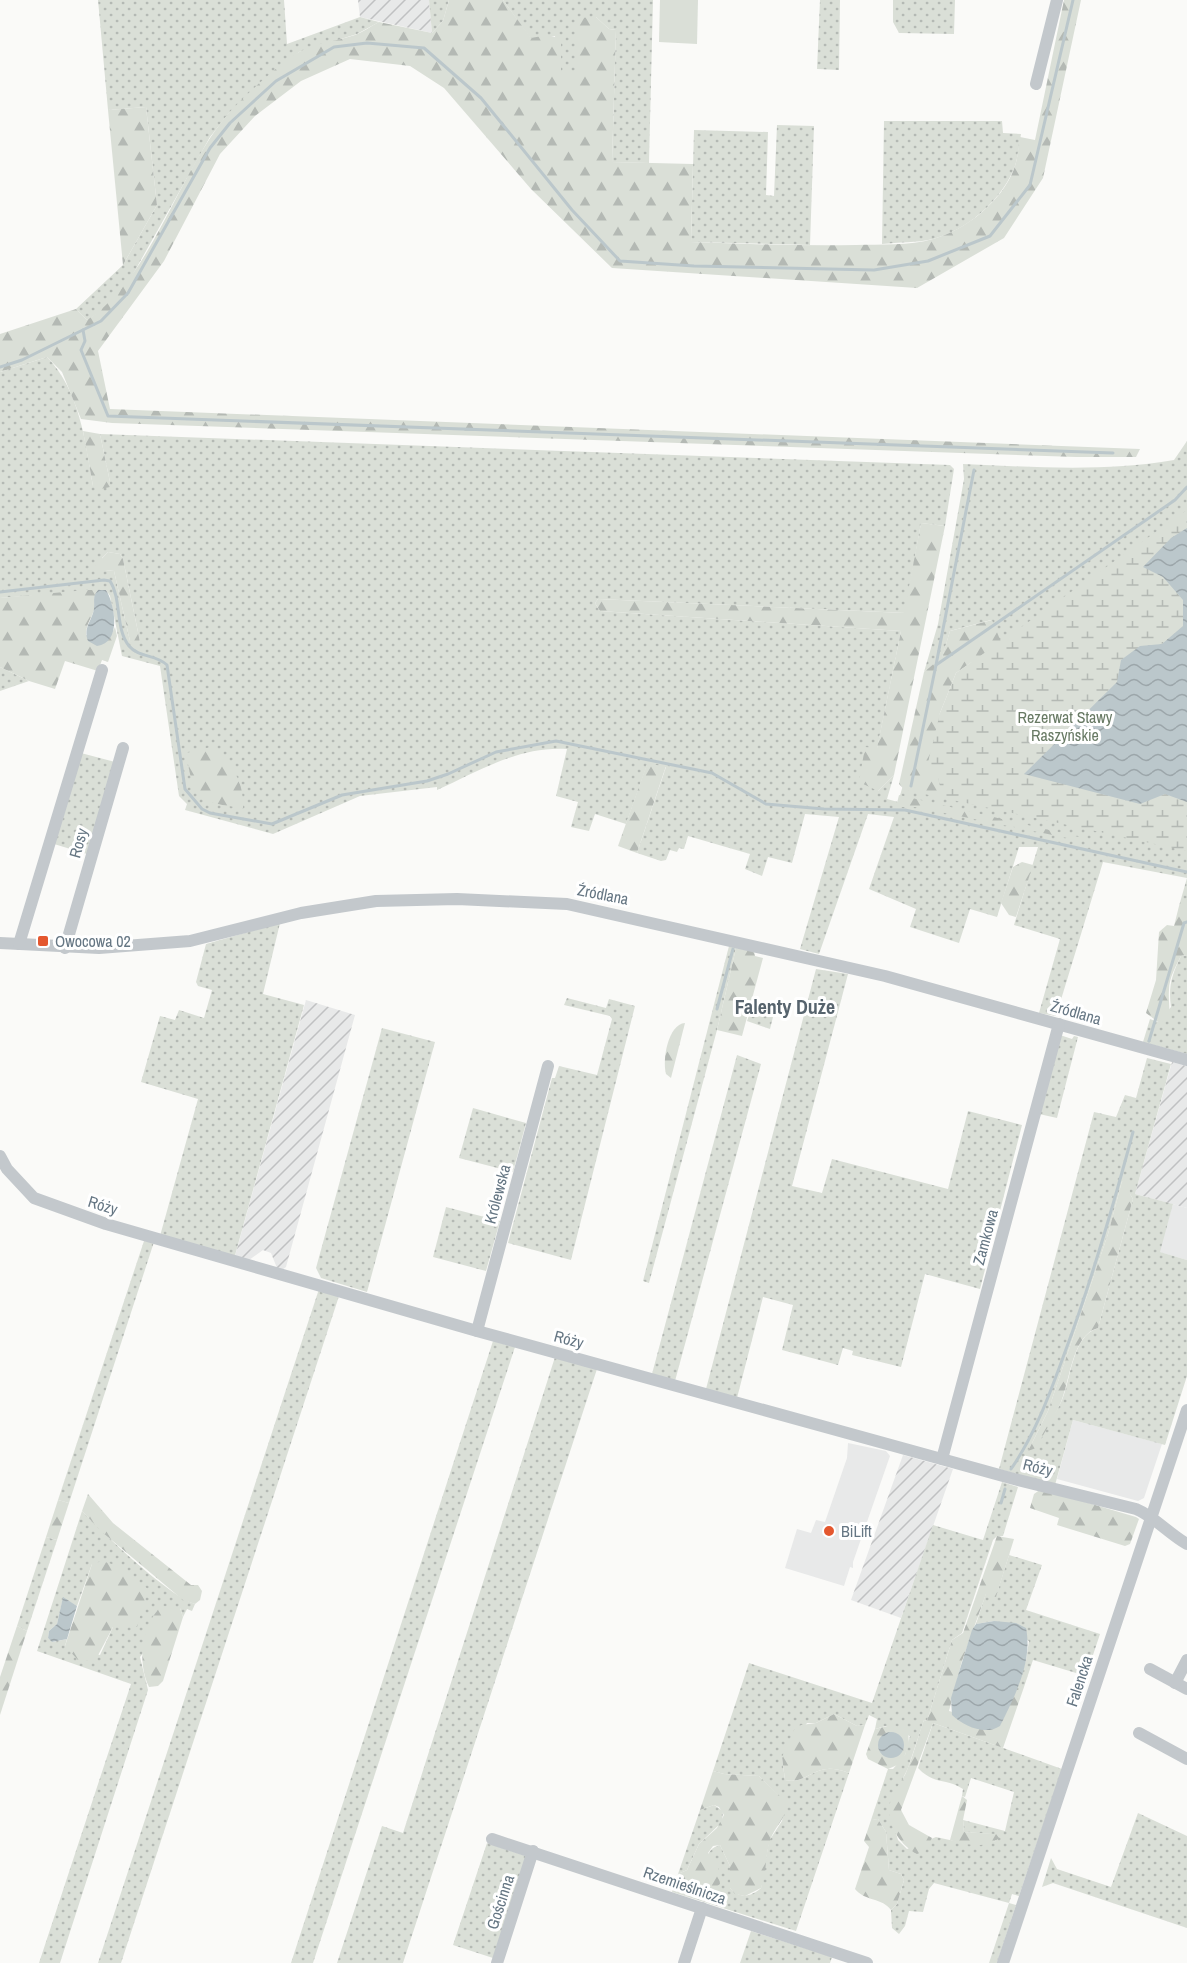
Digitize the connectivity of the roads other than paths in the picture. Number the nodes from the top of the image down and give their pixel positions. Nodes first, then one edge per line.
1 (1057, 0) edge
2 (1036, 84) dead end
3 (102, 670) dead end
4 (123, 748) dead end
5 (0, 943) edge
6 (19, 944) junction
7 (65, 948) junction
8 (1059, 1024) junction
9 (1187, 1060) edge
10 (548, 1066) dead end
11 (0, 1156) edge
12 (477, 1331) junction
13 (1187, 1410) edge
14 (942, 1459) junction
15 (1151, 1517) junction
16 (1187, 1544) edge
17 (1187, 1660) edge
18 (1150, 1669) dead end
19 (1175, 1683) junction
20 (1187, 1689) edge
21 (1139, 1733) dead end
22 (1187, 1759) edge
23 (492, 1839) dead end
24 (533, 1851) junction
25 (702, 1908) junction
26 (497, 1963) edge
27 (684, 1963) edge
28 (867, 1963) edge
29 (1004, 1963) edge

1 - 2 street
3 - 6 street
4 - 7 street, Rosy
5 - 6 street, Źródlana
6 - 7 street, Źródlana
7 - 8 street, Źródlana
8 - 9 street, Źródlana
8 - 14 street, Zamkowa
10 - 12 street, Królewska
11 - 12 street, Róży
12 - 14 street, Róży
13 - 15 street, Falencka
14 - 15 street, Róży
15 - 16 street, Róży
15 - 29 street, Falencka
17 - 19 street
18 - 19 street
19 - 20 street
21 - 22 street
23 - 24 street, Rzemieślnicza
24 - 25 street, Rzemieślnicza
24 - 26 street, Gościnna
25 - 27 street
25 - 28 street, Rzemieślnicza

